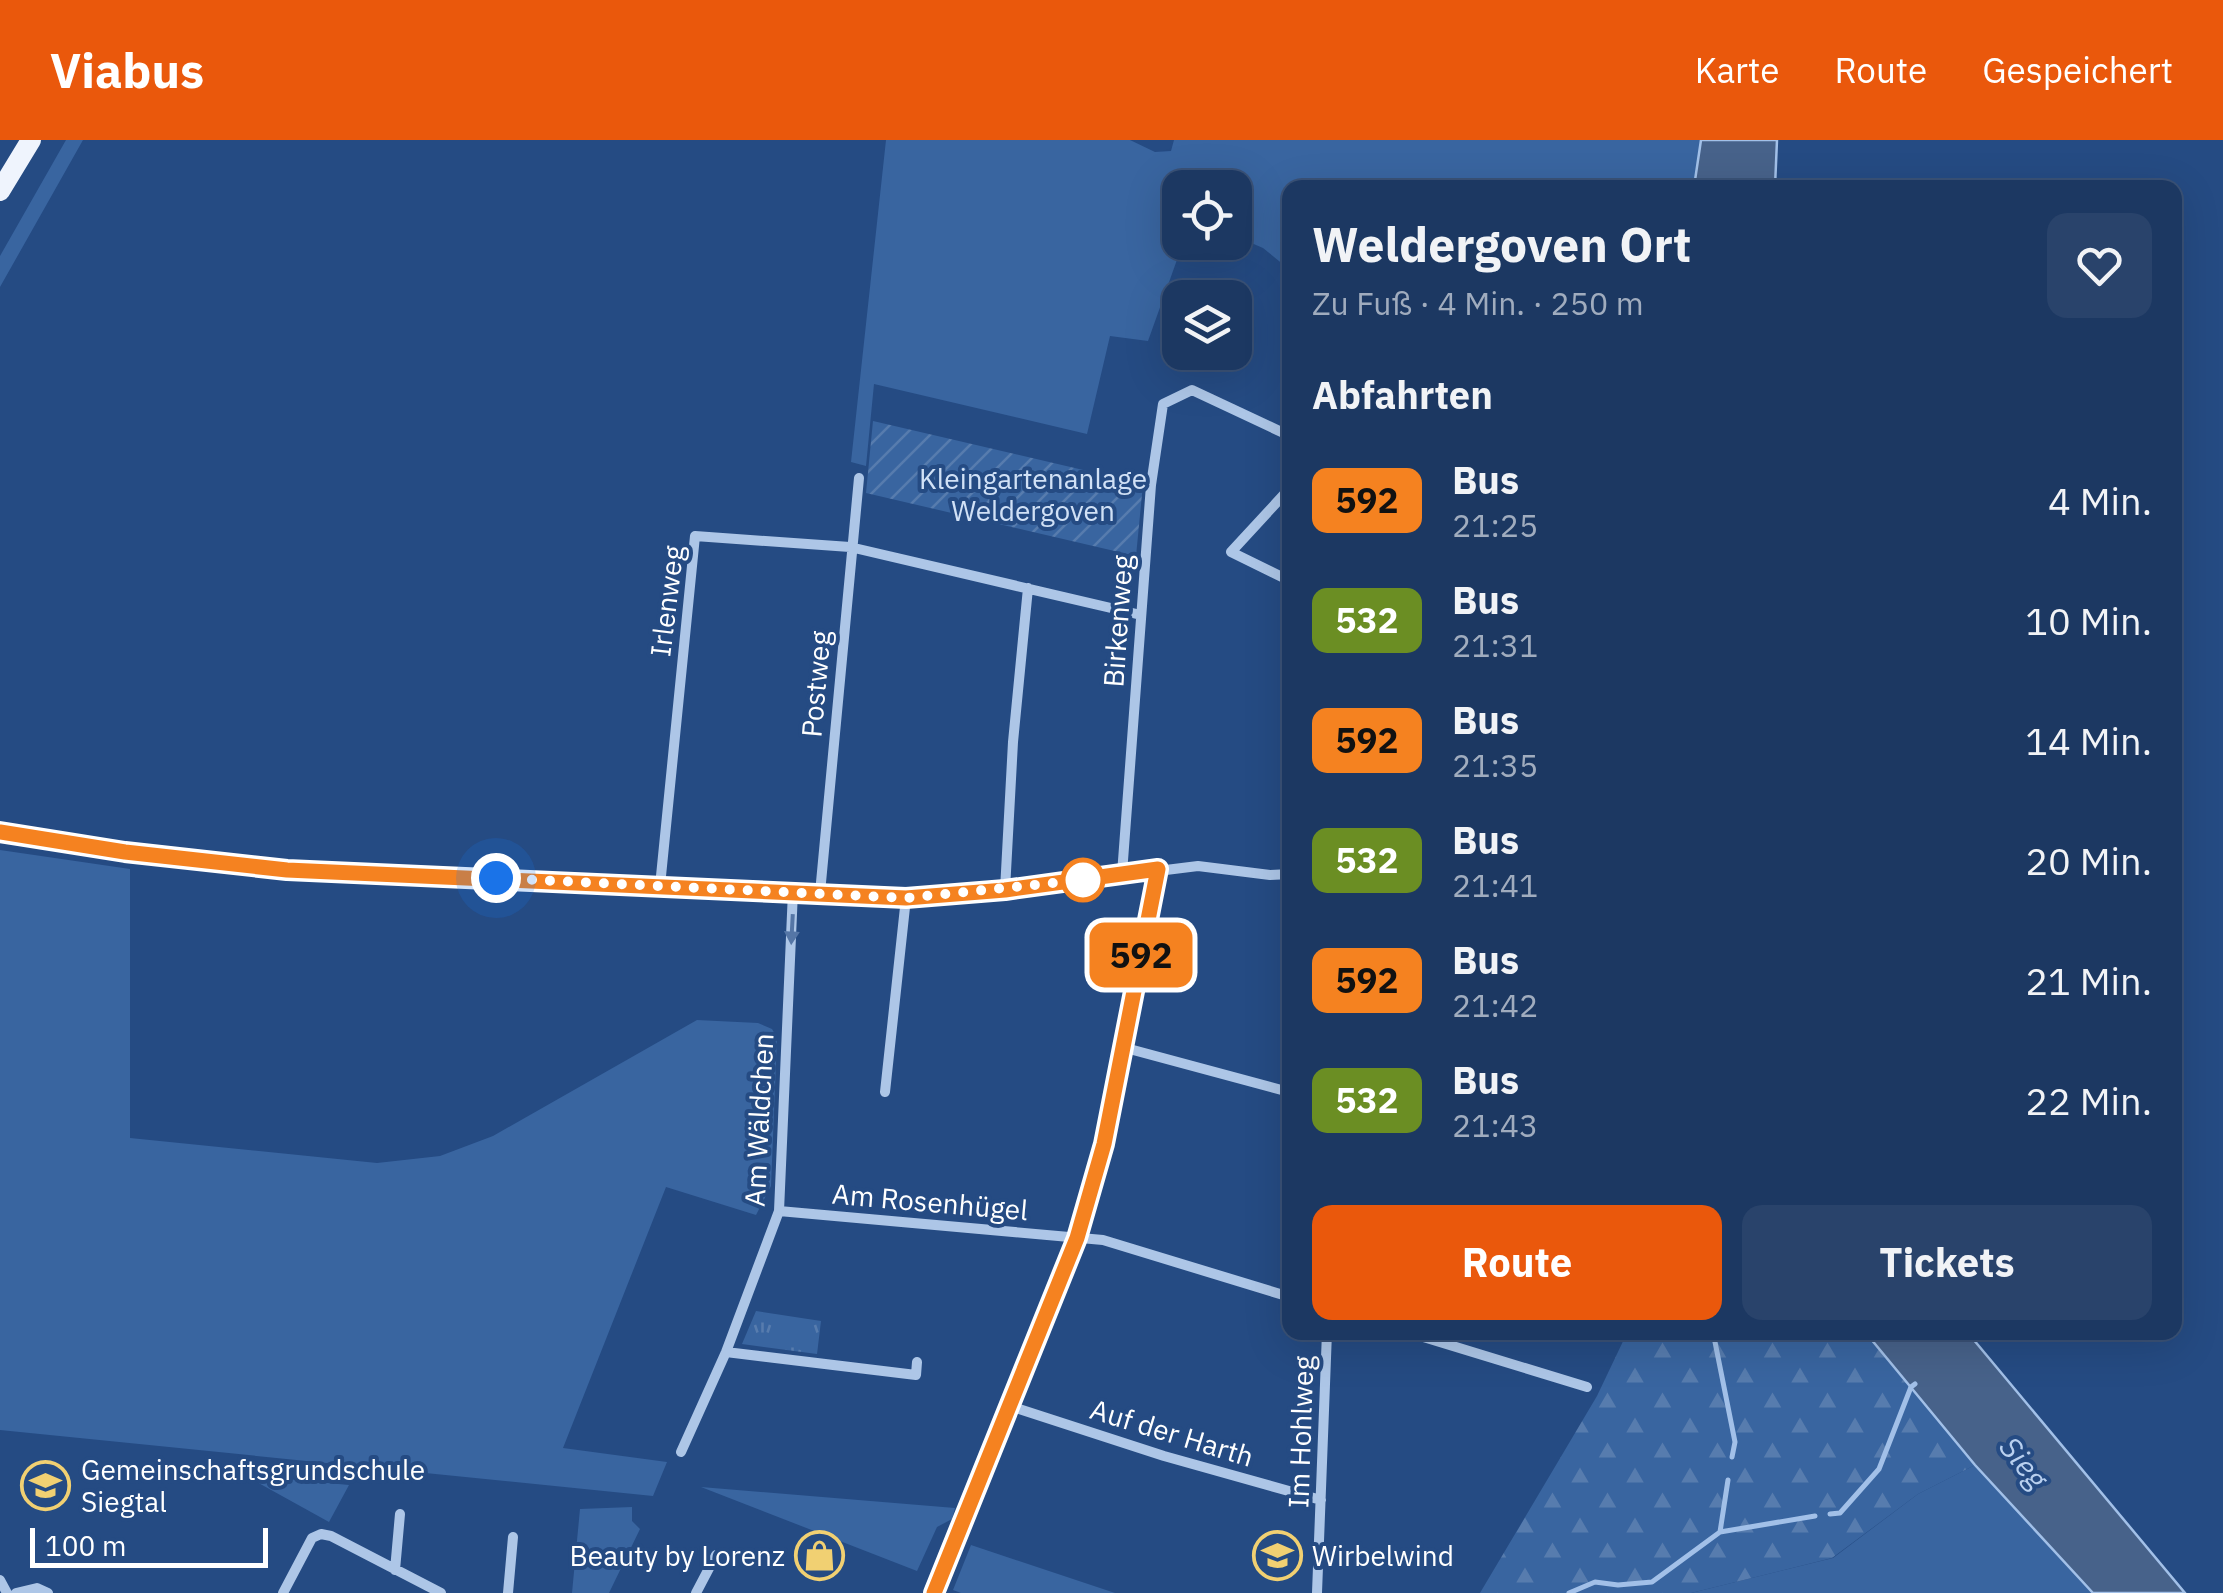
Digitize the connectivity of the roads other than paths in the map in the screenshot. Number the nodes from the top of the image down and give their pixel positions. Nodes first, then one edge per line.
1 (31, 140) edge
2 (0, 192) edge
3 (1282, 432) edge
4 (859, 478) dead end
5 (1282, 497) edge
6 (850, 547) junction
7 (1282, 577) edge
8 (1028, 588) junction
9 (1141, 615) junction
10 (0, 832) edge
11 (1158, 869) junction
12 (1122, 874) junction
13 (1282, 874) edge
14 (660, 886) junction
15 (1005, 890) junction
16 (793, 891) junction
17 (820, 893) junction
18 (906, 898) junction
19 (1122, 1047) junction
20 (1282, 1090) edge
21 (885, 1092) dead end
22 (780, 1211) junction
23 (1077, 1238) junction
24 (1282, 1295) edge
25 (1327, 1340) edge
26 (1454, 1340) edge
27 (726, 1352) junction
28 (918, 1362) dead end
29 (1587, 1387) dead end
30 (1010, 1406) junction
31 (681, 1452) dead end
32 (1321, 1500) junction
33 (400, 1514) dead end
34 (513, 1537) dead end
35 (716, 1555) dead end
36 (396, 1570) junction
37 (0, 1580) edge
38 (7, 1593) edge
39 (16, 1593) edge
40 (48, 1593) edge
41 (284, 1593) edge
42 (440, 1593) edge
43 (508, 1593) edge
44 (696, 1593) edge
45 (934, 1593) edge
46 (1317, 1593) edge

1 - 2 main road
3 - 9 street, Birkenweg
4 - 6 street, Postweg
5 - 7 street
6 - 8 street, Irlenweg
6 - 14 street, Irlenweg
6 - 17 street, Postweg
8 - 9 street, Irlenweg
8 - 15 street
9 - 12 street, Birkenweg
10 - 14 street
11 - 12 street
11 - 13 street
11 - 19 street
12 - 15 street
14 - 16 street
15 - 18 street
16 - 17 street
16 -> 22 street, Am Wäldchen
17 - 18 street
18 - 21 street
19 - 20 street
19 - 23 street
22 - 23 street, Am Rosenhügel
22 - 27 street, Am Wäldchen
23 - 24 street, Am Rosenhügel
23 - 30 street
25 - 32 street, Im Hohlweg
26 - 29 street
27 - 28 street
27 - 31 street, Am Wäldchen
30 - 32 street, Auf der Harth
30 - 45 street
32 - 46 street, Im Hohlweg
33 - 36 street
34 - 43 street
35 - 44 street
36 - 41 street
36 - 42 street
37 - 38 street
39 - 40 street

